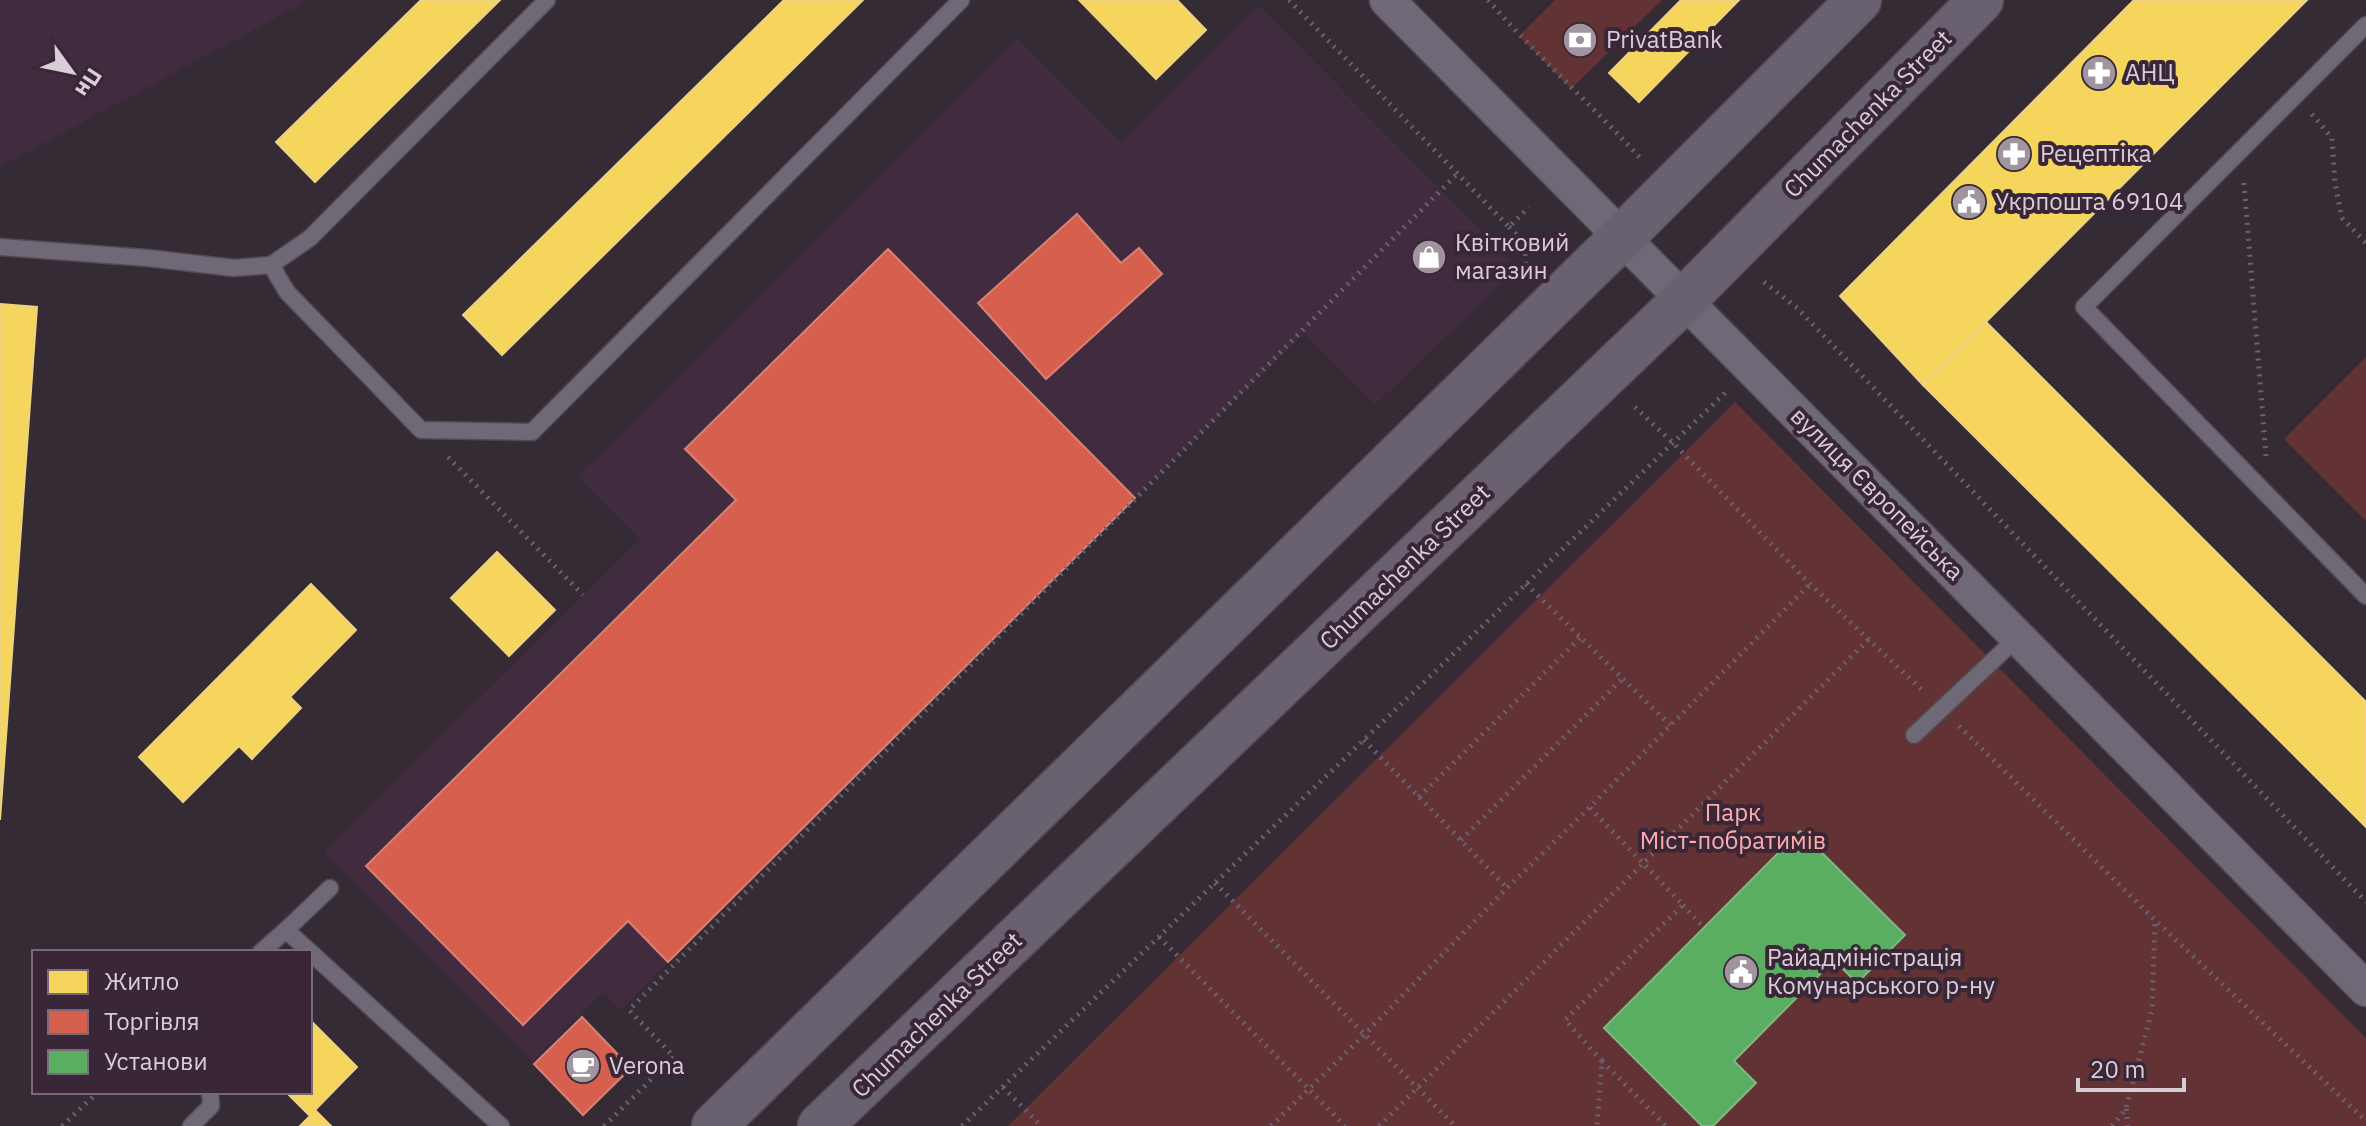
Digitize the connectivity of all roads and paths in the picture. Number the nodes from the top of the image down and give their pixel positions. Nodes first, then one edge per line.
1 (547, 0) edge
2 (961, 0) edge
3 (1289, 0) edge
4 (1387, 0) edge
5 (1488, 0) edge
6 (1859, 0) edge
7 (1981, 0) edge
8 (2366, 25) edge
9 (2291, 100) junction
10 (2242, 149) junction
11 (1644, 162) dead end
12 (1458, 173) junction
13 (1529, 207) dead end
14 (1509, 227) junction
15 (1622, 237) junction
16 (2366, 243) edge
17 (0, 247) edge
18 (271, 265) junction
19 (1521, 282) dead end
20 (1764, 282) dead end
21 (1684, 300) junction
22 (1726, 392) dead end
23 (1635, 407) dead end
24 (1673, 443) junction
25 (2269, 497) junction
26 (1526, 584) junction
27 (1810, 584) junction
28 (2366, 596) edge
29 (2018, 637) junction
30 (1580, 638) junction
31 (1869, 639) junction
32 (1622, 679) junction
33 (1942, 709) junction
34 (1670, 725) junction
35 (1914, 735) dead end
36 (1364, 740) junction
37 (1419, 797) junction
38 (1589, 808) junction
39 (1461, 840) junction
40 (1642, 862) junction
41 (1215, 883) junction
42 (330, 888) dead end
43 (1507, 888) junction
44 (2366, 902) edge
45 (1683, 905) junction
46 (2155, 920) junction
47 (1704, 928) dead end
48 (286, 930) junction
49 (1159, 937) junction
50 (263, 950) edge
51 (308, 950) edge
52 (312, 954) edge
53 (2366, 989) edge
54 (1364, 1035) junction
55 (1602, 1061) junction
56 (1003, 1087) junction
57 (1418, 1087) junction
58 (1309, 1089) junction
59 (96, 1094) edge
60 (210, 1094) edge
61 (2126, 1109) junction
62 (2366, 1121) edge
63 (62, 1126) edge
64 (191, 1126) edge
65 (501, 1126) edge
66 (604, 1126) edge
67 (714, 1126) edge
68 (820, 1126) edge
69 (962, 1126) edge
70 (1041, 1126) edge
71 (1271, 1126) edge
72 (1345, 1126) edge
73 (1379, 1126) edge
74 (1455, 1126) edge
75 (1597, 1126) edge
76 (1666, 1126) edge
77 (2112, 1126) edge
78 (2128, 1126) edge

1 - 18 lane
2 - 18 lane
3 - 12 path
4 - 15 street, вулиця Європейська
5 - 11 path
6 - 15 street
7 - 21 street, Chumachenka Street
8 - 9 lane
9 - 10 lane
9 - 16 path
10 - 25 path
10 - 25 lane
12 - 14 path
12 - 66 path
13 - 14 path
14 - 19 path
15 - 21 street, вулиця Європейська
15 - 67 street
17 - 18 lane
20 - 44 path
21 - 29 street, вулиця Європейська
21 - 68 street, Chumachenka Street
22 - 24 path
23 - 24 path
24 - 26 path
24 - 27 path
25 - 28 lane
26 - 30 path
26 - 36 path
27 - 31 path
27 - 34 path
29 - 33 lane
29 - 53 street, вулиця Європейська
30 - 32 path
30 - 37 path
31 - 33 path
31 - 40 path
32 - 34 path
32 - 39 path
33 - 35 lane
33 - 46 path
34 - 38 path
36 - 37 path
36 - 41 path
37 - 39 path
38 - 40 path
38 - 43 path
39 - 43 path
40 - 45 path
40 - 57 path
41 - 49 path
41 - 54 path
42 - 48 lane
43 - 54 path
45 - 47 path
45 - 55 path
46 - 61 path
46 - 62 path
48 - 50 lane
48 - 51 lane
49 - 56 path
49 - 58 path
52 - 65 lane
54 - 57 path
54 - 58 path
55 - 75 path
55 - 76 path
56 - 69 path
56 - 70 path
57 - 73 path
57 - 74 path
58 - 71 path
58 - 72 path
59 - 63 path
60 - 64 lane
61 - 77 path
61 - 78 path

